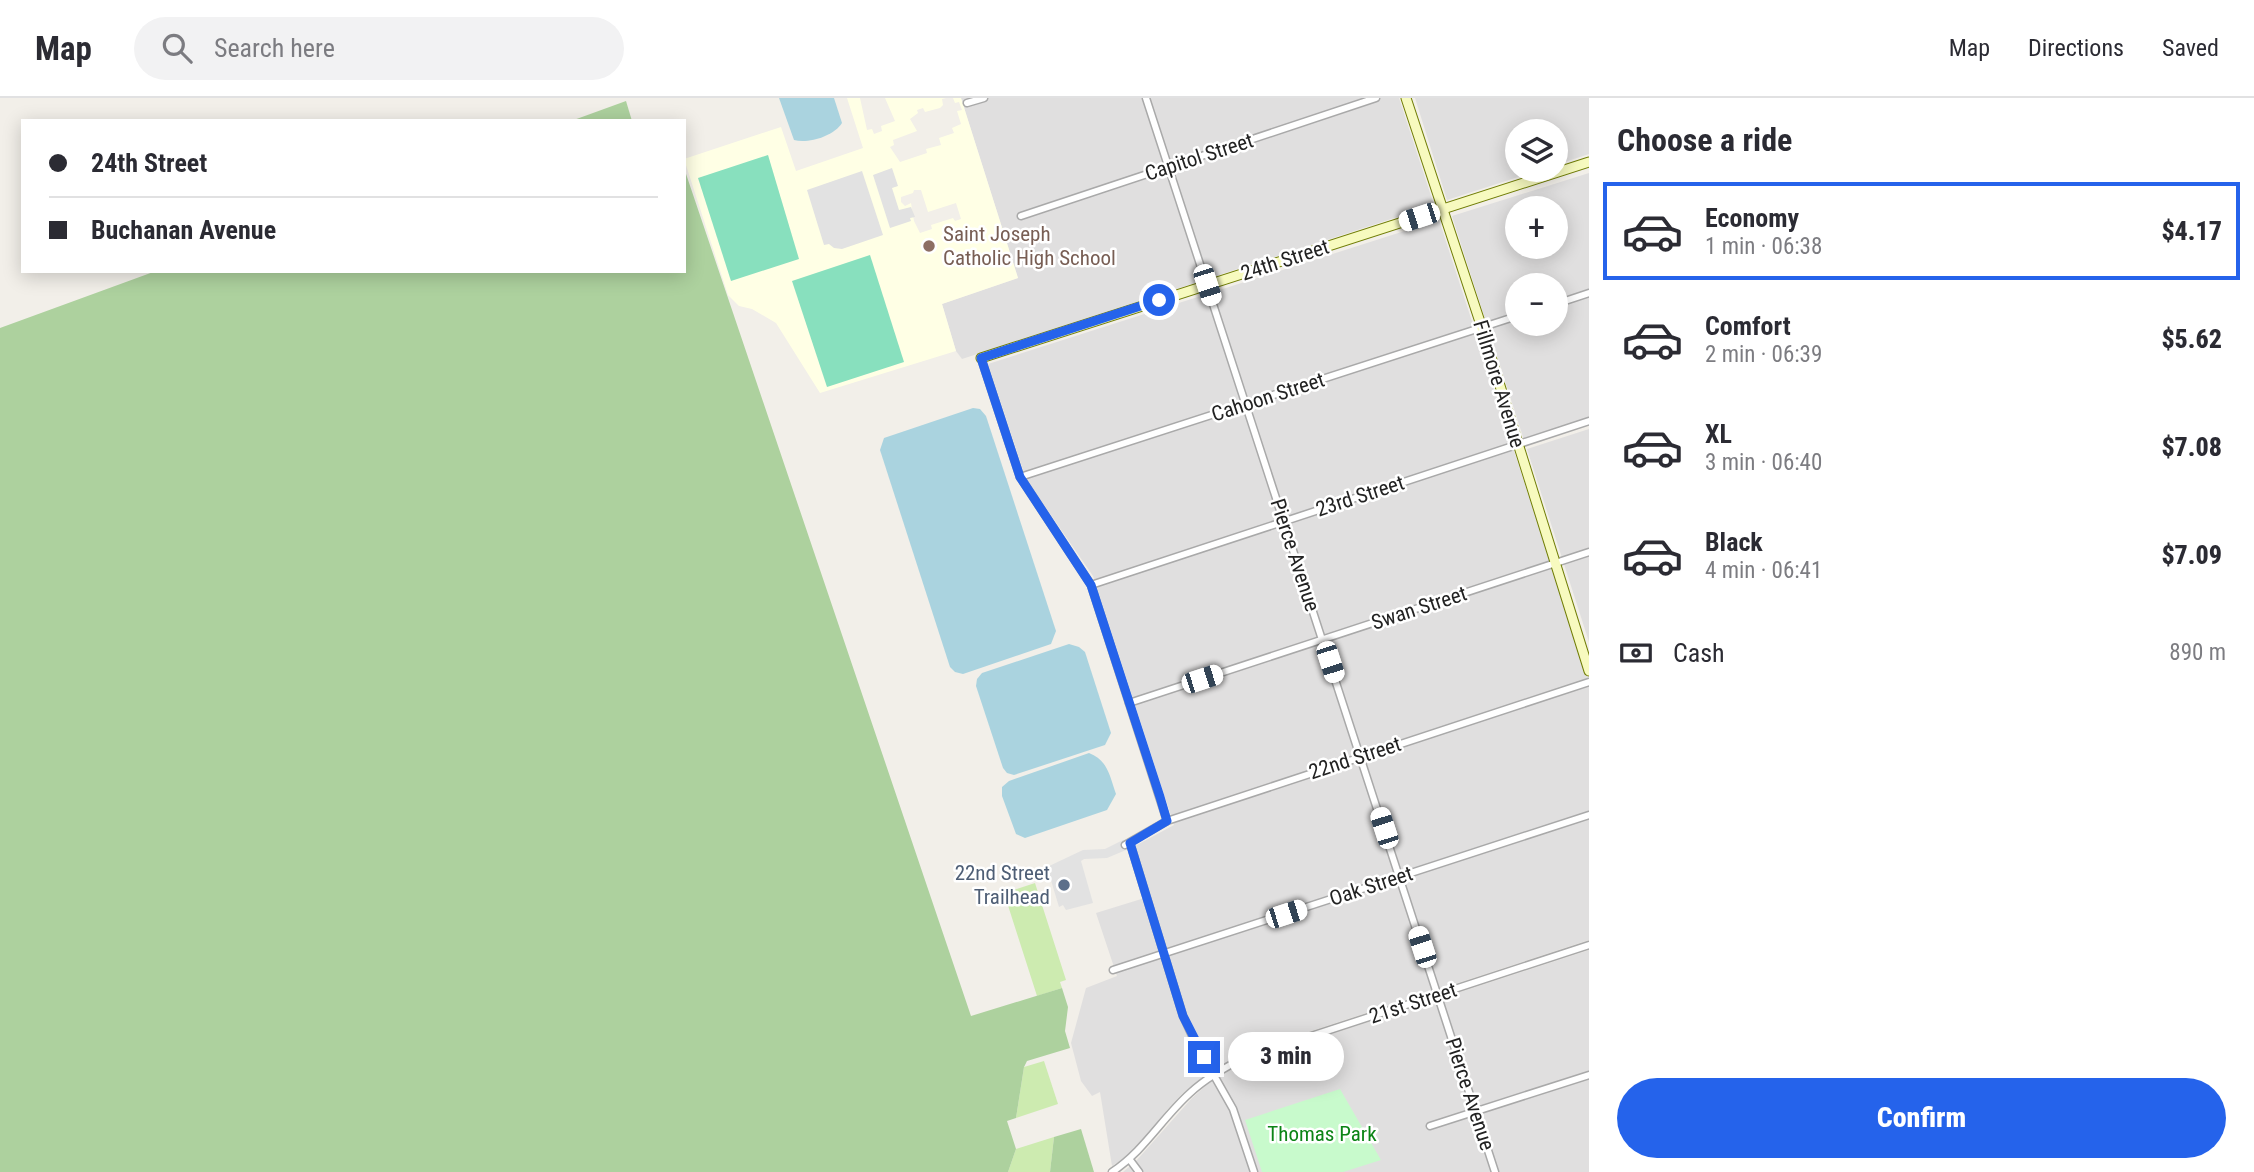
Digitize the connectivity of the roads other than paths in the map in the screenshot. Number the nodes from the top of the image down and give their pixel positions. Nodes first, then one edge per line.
1 (984, 98) edge
2 (1146, 98) edge
3 (1376, 98) edge
4 (1406, 98) edge
5 (967, 103) dead end
6 (1589, 162) edge
7 (1169, 167) junction
8 (1443, 209) junction
9 (1021, 216) dead end
10 (1207, 285) junction
11 (1589, 293) edge
12 (1568, 300) edge
13 (1505, 320) edge
14 (1482, 328) junction
15 (981, 358) joint
16 (1246, 404) junction
17 (1589, 421) edge
18 (1518, 444) junction
19 (1020, 477) junction
20 (1284, 520) junction
21 (1589, 552) edge
22 (1556, 563) junction
23 (1091, 585) junction
24 (1322, 639) junction
25 (1589, 671) edge
26 (1589, 682) edge
27 (1129, 703) junction
28 (1360, 756) junction
29 (1589, 815) edge
30 (1167, 821) junction
31 (1399, 877) junction
32 (1589, 945) edge
33 (1164, 953) junction
34 (1113, 970) dead end
35 (1438, 995) junction
36 (1214, 1074) junction
37 (1589, 1075) edge
38 (1476, 1112) junction
39 (1430, 1126) dead end
40 (1130, 1160) junction
41 (1112, 1172) edge
42 (1139, 1172) edge
43 (1254, 1172) edge
44 (1495, 1172) edge

1 - 5 street
2 - 7 street, Pierce Avenue
3 - 7 street, Capitol Street
4 - 8 street, Fillmore Avenue
6 - 8 street, 24th Street
7 - 9 street, Capitol Street
7 - 10 street, Pierce Avenue
8 - 10 street, 24th Street
8 - 14 street, Fillmore Avenue
10 - 15 street, 24th Street
10 - 16 street, Pierce Avenue
11 - 12 street
13 - 14 street, Cahoon Street
14 - 16 street, Cahoon Street
14 - 18 street, Fillmore Avenue
15 - 19 street
16 - 19 street, Cahoon Street
16 - 20 street, Pierce Avenue
17 - 18 street, 23rd Street
18 - 20 street, 23rd Street
18 - 22 street, Fillmore Avenue
19 - 23 street
20 - 23 street, 23rd Street
20 - 24 street, Pierce Avenue
21 - 22 street, Swan Street
22 - 24 street, Swan Street
22 - 25 street, Fillmore Avenue
23 - 27 street
24 - 27 street, Swan Street
24 - 28 street, Pierce Avenue
26 - 28 street, 22nd Street
27 - 30 street
28 - 30 street, 22nd Street
28 - 31 street, Pierce Avenue
29 - 31 street, Oak Street
30 - 33 street, 22nd Street
31 - 33 street, Oak Street
31 - 35 street, Pierce Avenue
32 - 35 street, 21st Street
33 - 34 street, Oak Street
33 - 36 street
35 - 36 street, 21st Street
35 - 38 street, Pierce Avenue
36 - 40 street, 21st Street
36 - 43 street
37 - 38 street
38 - 39 street
38 - 44 street, Pierce Avenue
40 - 41 street, 21st Street
40 - 42 street

